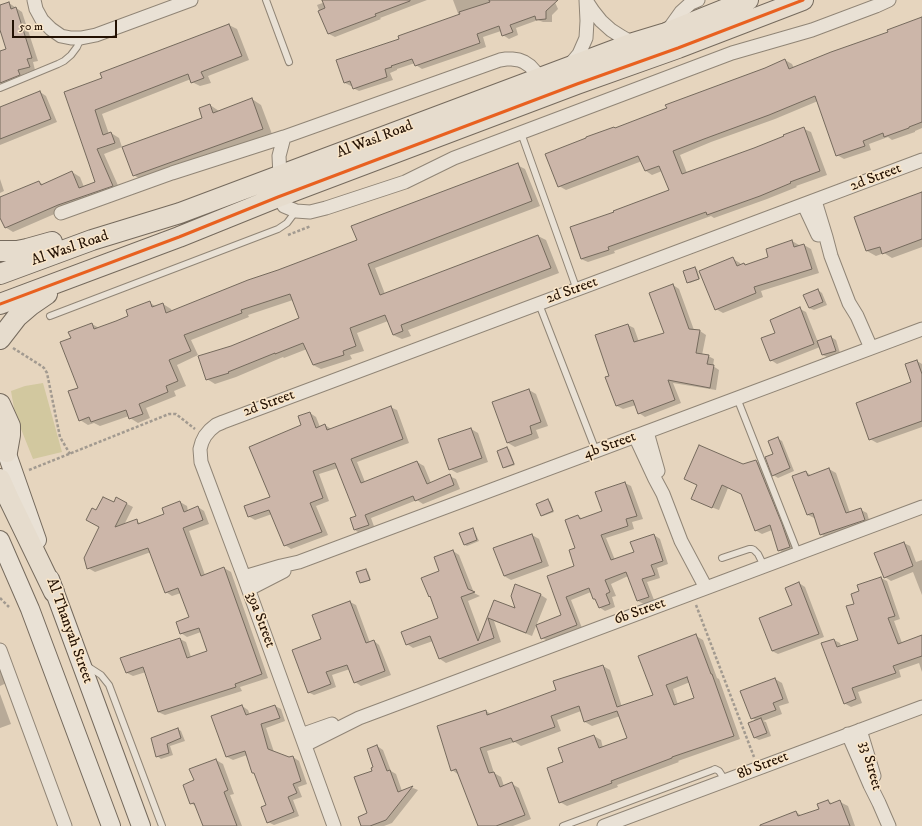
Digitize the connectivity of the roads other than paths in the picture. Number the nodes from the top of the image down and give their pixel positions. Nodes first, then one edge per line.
1 (34, 0) edge
2 (191, 0) edge
3 (266, 0) edge
4 (586, 0) edge
5 (698, 0) edge
6 (748, 0) edge
7 (803, 0) edge
8 (889, 0) edge
9 (666, 33) junction
10 (81, 38) junction
11 (634, 43) junction
12 (289, 62) dead end
13 (567, 68) junction
14 (541, 78) junction
15 (0, 88) edge
16 (521, 133) junction
17 (284, 137) junction
18 (922, 160) edge
19 (280, 176) junction
20 (278, 197) junction
21 (810, 203) junction
22 (296, 211) junction
23 (61, 213) dead end
24 (180, 213) junction
25 (92, 240) junction
26 (0, 251) edge
27 (0, 274) edge
28 (78, 275) junction
29 (577, 290) junction
30 (0, 292) edge
31 (0, 304) edge
32 (539, 304) junction
33 (50, 316) dead end
34 (922, 329) edge
35 (5, 343) edge
36 (866, 350) junction
37 (737, 398) junction
38 (0, 404) edge
39 (641, 434) junction
40 (205, 436) joint
41 (3, 443) edge
42 (596, 451) junction
43 (0, 479) edge
44 (922, 507) edge
45 (2, 545) edge
46 (798, 554) junction
47 (722, 558) dead end
48 (764, 566) junction
49 (0, 574) edge
50 (246, 583) junction
51 (698, 591) junction
52 (54, 592) junction
53 (0, 650) edge
54 (81, 662) junction
55 (922, 707) edge
56 (854, 732) junction
57 (303, 740) junction
58 (726, 780) junction
59 (65, 826) edge
60 (111, 826) edge
61 (141, 826) edge
62 (162, 826) edge
63 (334, 826) edge
64 (563, 826) edge
65 (604, 826) edge
66 (889, 826) edge

1 - 10 street
2 - 10 street
3 - 12 lane
4 - 11 street
4 - 13 street
5 - 9 street
6 - 9 main road, Al Wasl Road
7 - 20 main road, Al Wasl Road
8 - 16 street
9 - 11 main road, Al Wasl Road
10 - 15 lane
11 - 13 main road, Al Wasl Road
13 - 14 main road, Al Wasl Road
14 - 17 street
14 - 19 main road, Al Wasl Road
16 - 22 street
16 - 29 lane
17 - 19 street
17 - 23 street
18 - 21 street, 2d Street
19 - 24 main road, Al Wasl Road
20 - 22 street
20 - 28 main road, Al Wasl Road
21 - 29 street, 2d Street
21 - 36 street
22 - 33 lane
24 - 25 main road, Al Wasl Road
24 - 30 main road
25 - 26 main road
25 - 27 main road, Al Wasl Road
28 - 31 main road, Al Wasl Road
28 - 35 main road
29 - 32 street, 2d Street
32 - 40 street, 2d Street
32 - 42 lane
34 - 36 street, 4b Street
36 - 37 street, 4b Street
37 - 39 street, 4b Street
37 - 46 lane
38 - 41 main road
39 - 42 street, 4b Street
39 - 51 street
40 - 50 street, 39a Street
41 - 52 main road, Al Thanyah Street
42 - 50 street, 4b Street
43 - 52 main road
44 - 46 street, 6b Street
45 - 49 main road
45 - 60 main road, Al Thanyah Street
46 - 48 street, 6b Street
47 - 48 lane
48 - 51 street, 6b Street
50 - 57 street, 39a Street
51 - 57 street, 6b Street
52 - 54 main road, Al Thanyah Street
53 - 59 street
54 - 61 main road, Al Thanyah Street
54 - 62 lane
55 - 56 street, 8b Street
56 - 58 street, 8b Street
56 - 66 street, 33 Street
57 - 63 street, 39a Street
58 - 64 lane
58 - 65 street, 8b Street

